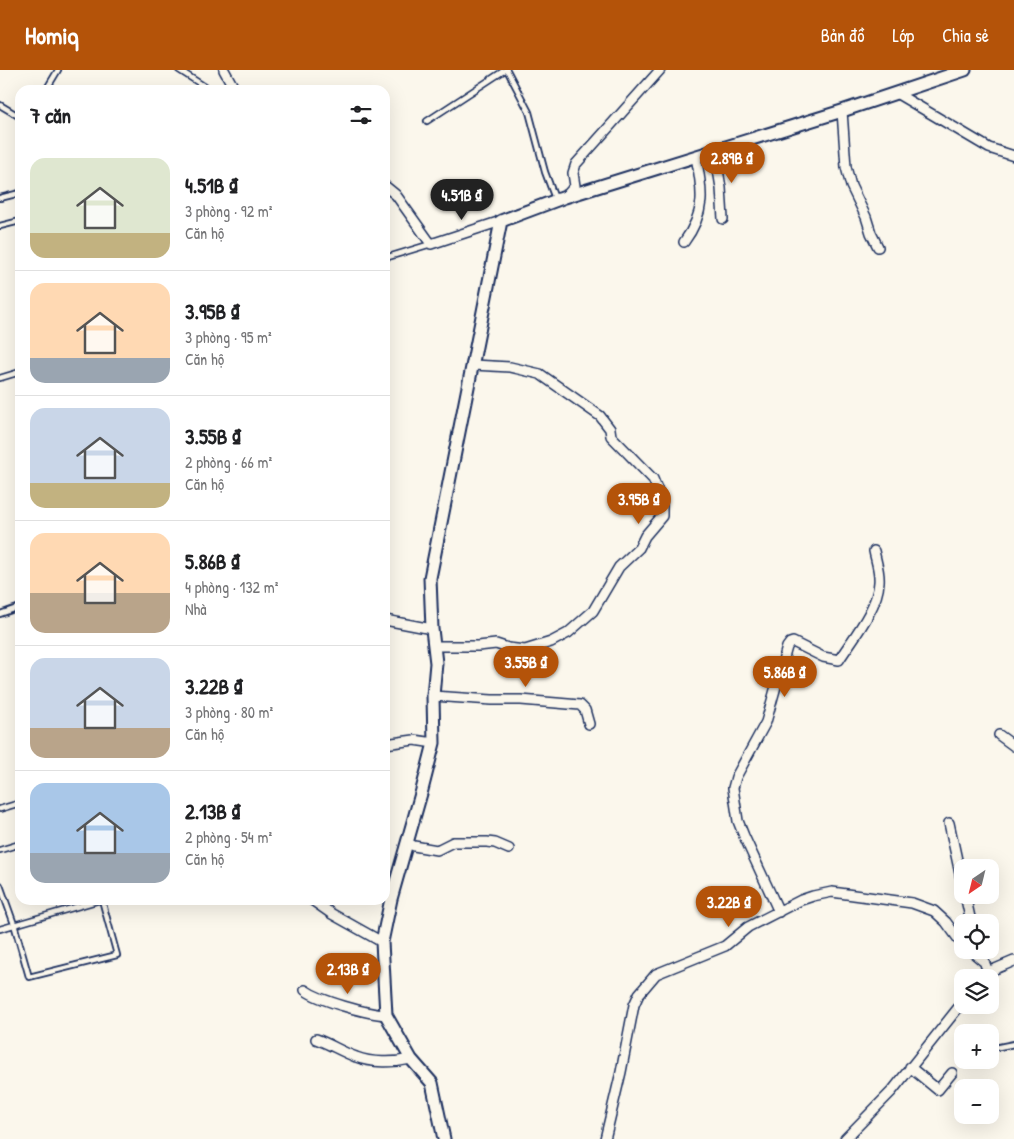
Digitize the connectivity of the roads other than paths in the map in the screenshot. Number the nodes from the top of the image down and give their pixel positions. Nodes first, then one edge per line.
1 (58, 70) edge
2 (180, 70) edge
3 (224, 70) edge
4 (506, 70) edge
5 (660, 70) edge
6 (964, 70) edge
7 (49, 85) edge
8 (202, 85) edge
9 (232, 85) edge
10 (896, 93) junction
11 (0, 105) edge
12 (842, 111) junction
13 (15, 113) edge
14 (427, 121) dead end
15 (715, 151) junction
16 (1014, 156) edge
17 (696, 157) junction
18 (390, 190) edge
19 (15, 194) edge
20 (565, 197) junction
21 (0, 198) edge
22 (723, 219) dead end
23 (501, 221) junction
24 (15, 222) edge
25 (0, 226) edge
26 (684, 242) dead end
27 (431, 244) junction
28 (878, 247) dead end
29 (390, 256) edge
30 (473, 365) junction
31 (15, 374) edge
32 (0, 378) edge
33 (874, 551) dead end
34 (15, 609) edge
35 (0, 614) edge
36 (390, 621) edge
37 (432, 628) junction
38 (434, 646) junction
39 (433, 696) junction
40 (589, 724) dead end
41 (999, 735) dead end
42 (390, 743) edge
43 (434, 743) junction
44 (1014, 746) edge
45 (15, 805) edge
46 (0, 809) edge
47 (949, 823) dead end
48 (408, 843) junction
49 (15, 846) edge
50 (508, 849) dead end
51 (0, 850) edge
52 (957, 859) edge
53 (0, 885) edge
54 (390, 904) edge
55 (83, 905) edge
56 (102, 905) edge
57 (319, 905) edge
58 (390, 905) edge
59 (779, 912) junction
60 (14, 924) junction
61 (0, 928) edge
62 (954, 933) edge
63 (382, 942) junction
64 (981, 959) edge
65 (1014, 960) edge
66 (983, 961) joint
67 (985, 969) edge
68 (997, 969) edge
69 (305, 990) dead end
70 (954, 1013) edge
71 (386, 1015) junction
72 (316, 1039) dead end
73 (1014, 1044) edge
74 (999, 1047) dead end
75 (410, 1059) junction
76 (910, 1067) junction
77 (952, 1073) dead end
78 (444, 1139) edge
79 (605, 1139) edge
80 (845, 1139) edge

1 - 7 lane
2 - 8 lane
3 - 9 street
4 - 14 lane
4 - 20 lane
5 - 20 street
6 - 10 street
10 - 12 street
10 - 16 street
11 - 13 lane
12 - 15 street
12 - 28 street
15 - 17 street
15 - 22 street
17 - 20 street
17 - 26 street
18 - 27 street
19 - 21 lane
20 - 23 street
23 - 27 street
23 - 30 street
24 - 25 lane
27 - 29 lane
30 - 37 street
30 - 38 street
31 - 32 lane
33 - 59 street
34 - 35 lane
36 - 37 street
37 - 38 street
38 - 39 street
39 - 40 street
39 - 43 street
41 - 44 street
42 - 43 street
43 - 48 street
45 - 46 lane
47 - 52 street
48 - 50 street
48 - 54 street
49 - 51 lane
53 - 60 lane
55 - 60 lane
56 - 60 lane
57 - 63 street
58 - 63 street
59 - 62 street
59 - 79 street
60 - 61 lane
63 - 71 street
64 - 66 street
65 - 68 street
66 - 67 street
69 - 71 street
70 - 76 street
71 - 75 street
72 - 75 street
73 - 74 lane
75 - 78 street
76 - 77 street
76 - 80 street

